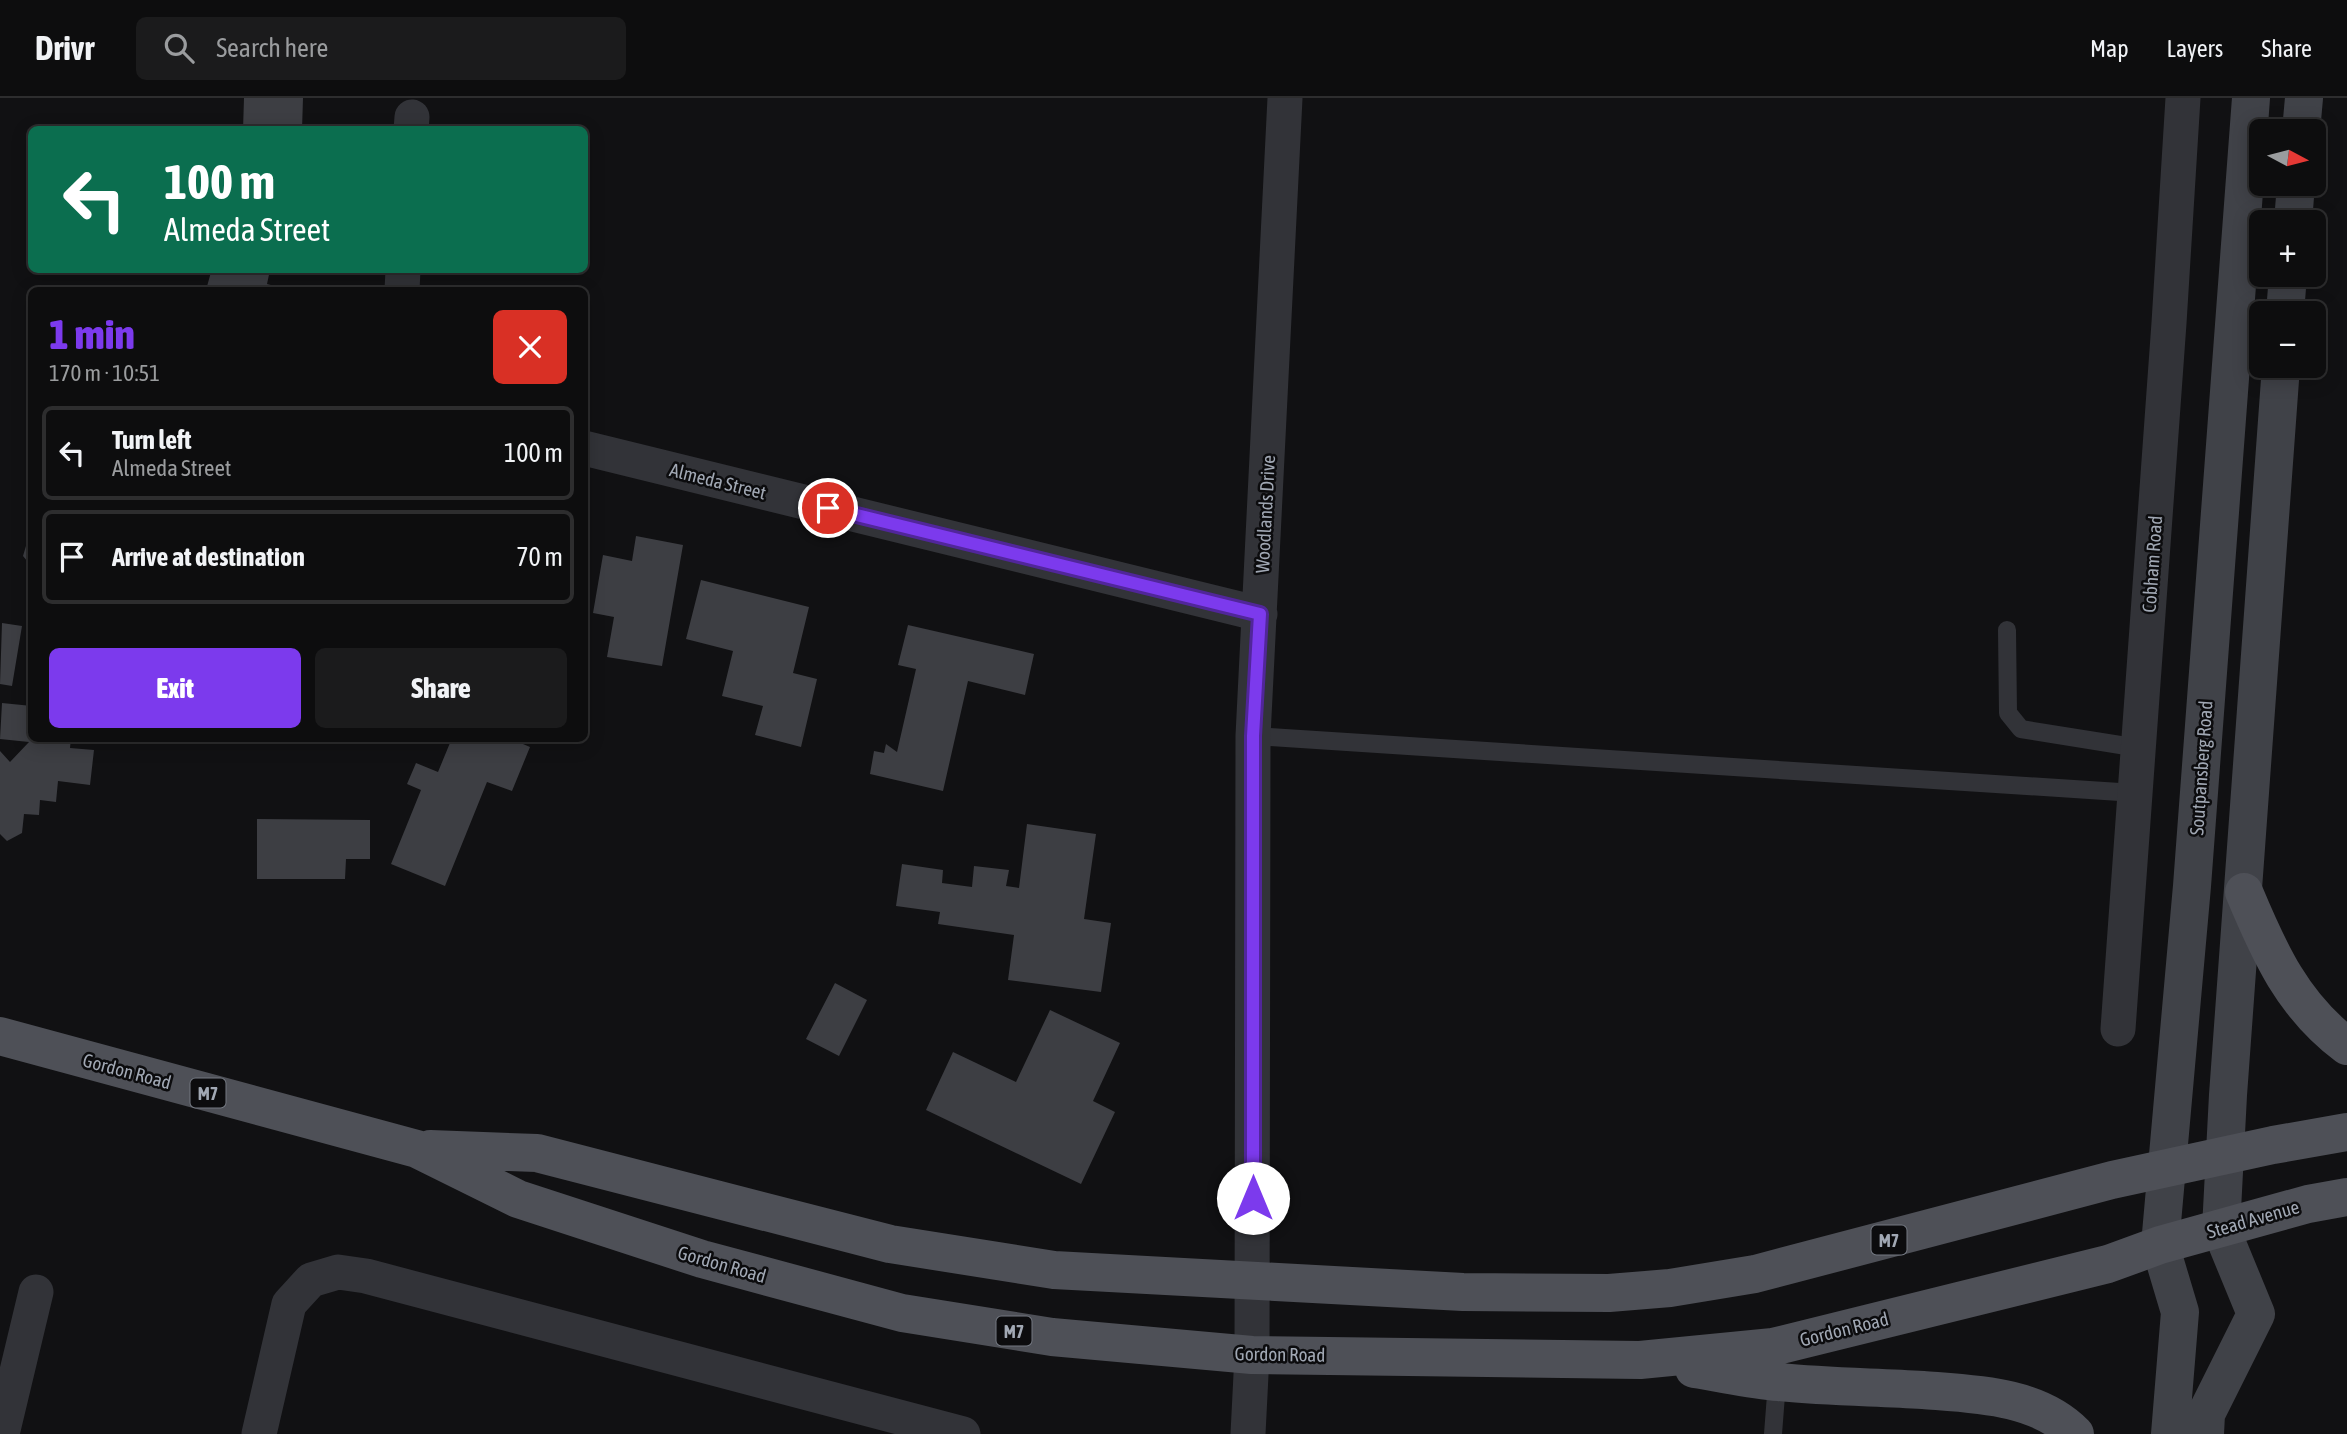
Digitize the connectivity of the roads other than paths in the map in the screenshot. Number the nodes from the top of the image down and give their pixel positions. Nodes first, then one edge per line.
1 (1285, 98) edge
2 (2183, 98) edge
3 (2251, 98) edge
4 (2304, 98) edge
5 (2302, 119) edge
6 (2280, 378) edge
7 (588, 449) edge
8 (1260, 614) junction
9 (2007, 630) dead end
10 (1253, 736) junction
11 (2139, 748) junction
12 (2135, 793) junction
13 (2244, 892) junction
14 (2118, 1029) dead end
15 (0, 1036) edge
16 (2347, 1046) edge
17 (2347, 1132) edge
18 (417, 1149) junction
19 (2224, 1156) junction
20 (2165, 1169) junction
21 (2347, 1197) edge
22 (2221, 1228) junction
23 (2160, 1245) junction
24 (1252, 1279) junction
25 (36, 1292) dead end
26 (1252, 1355) junction
27 (1640, 1360) junction
28 (1777, 1382) junction
29 (2, 1434) edge
30 (259, 1434) edge
31 (963, 1434) edge
32 (1248, 1434) edge
33 (1773, 1434) edge
34 (2075, 1434) edge
35 (2170, 1434) edge
36 (2205, 1434) edge

1 - 8 street, Woodlands Drive
2 - 11 street, Cobham Road
3 - 20 main road, Soutpansberg Road
4 - 5 main road
6 - 13 main road
7 - 8 street, Almeda Street
8 - 10 street, Woodlands Drive
9 - 11 lane
10 - 12 lane
10 - 24 street, Woodlands Drive
11 - 12 street, Cobham Road
12 - 14 street, Cobham Road
13 - 16 main road
13 - 19 main road
15 - 18 main road, Gordon Road / M7
17 - 19 main road, M7
18 - 24 main road, Gordon Road / M7
18 - 26 main road, Gordon Road / M7
19 - 20 main road, M7
19 - 22 main road
20 - 23 main road, Soutpansberg Road
20 - 24 main road, Gordon Road / M7
21 - 22 main road, Stead Avenue / M7
22 - 23 main road, Stead Avenue / M7
22 - 36 main road
23 - 27 main road, Gordon Road / M7
23 - 35 main road, Soutpansberg Road
24 - 26 street, Woodlands Drive
25 - 29 street
26 - 27 main road, Gordon Road / M7
26 - 32 street, Woodlands Drive
27 - 28 main road
28 - 33 lane
28 - 34 main road
30 - 31 street

